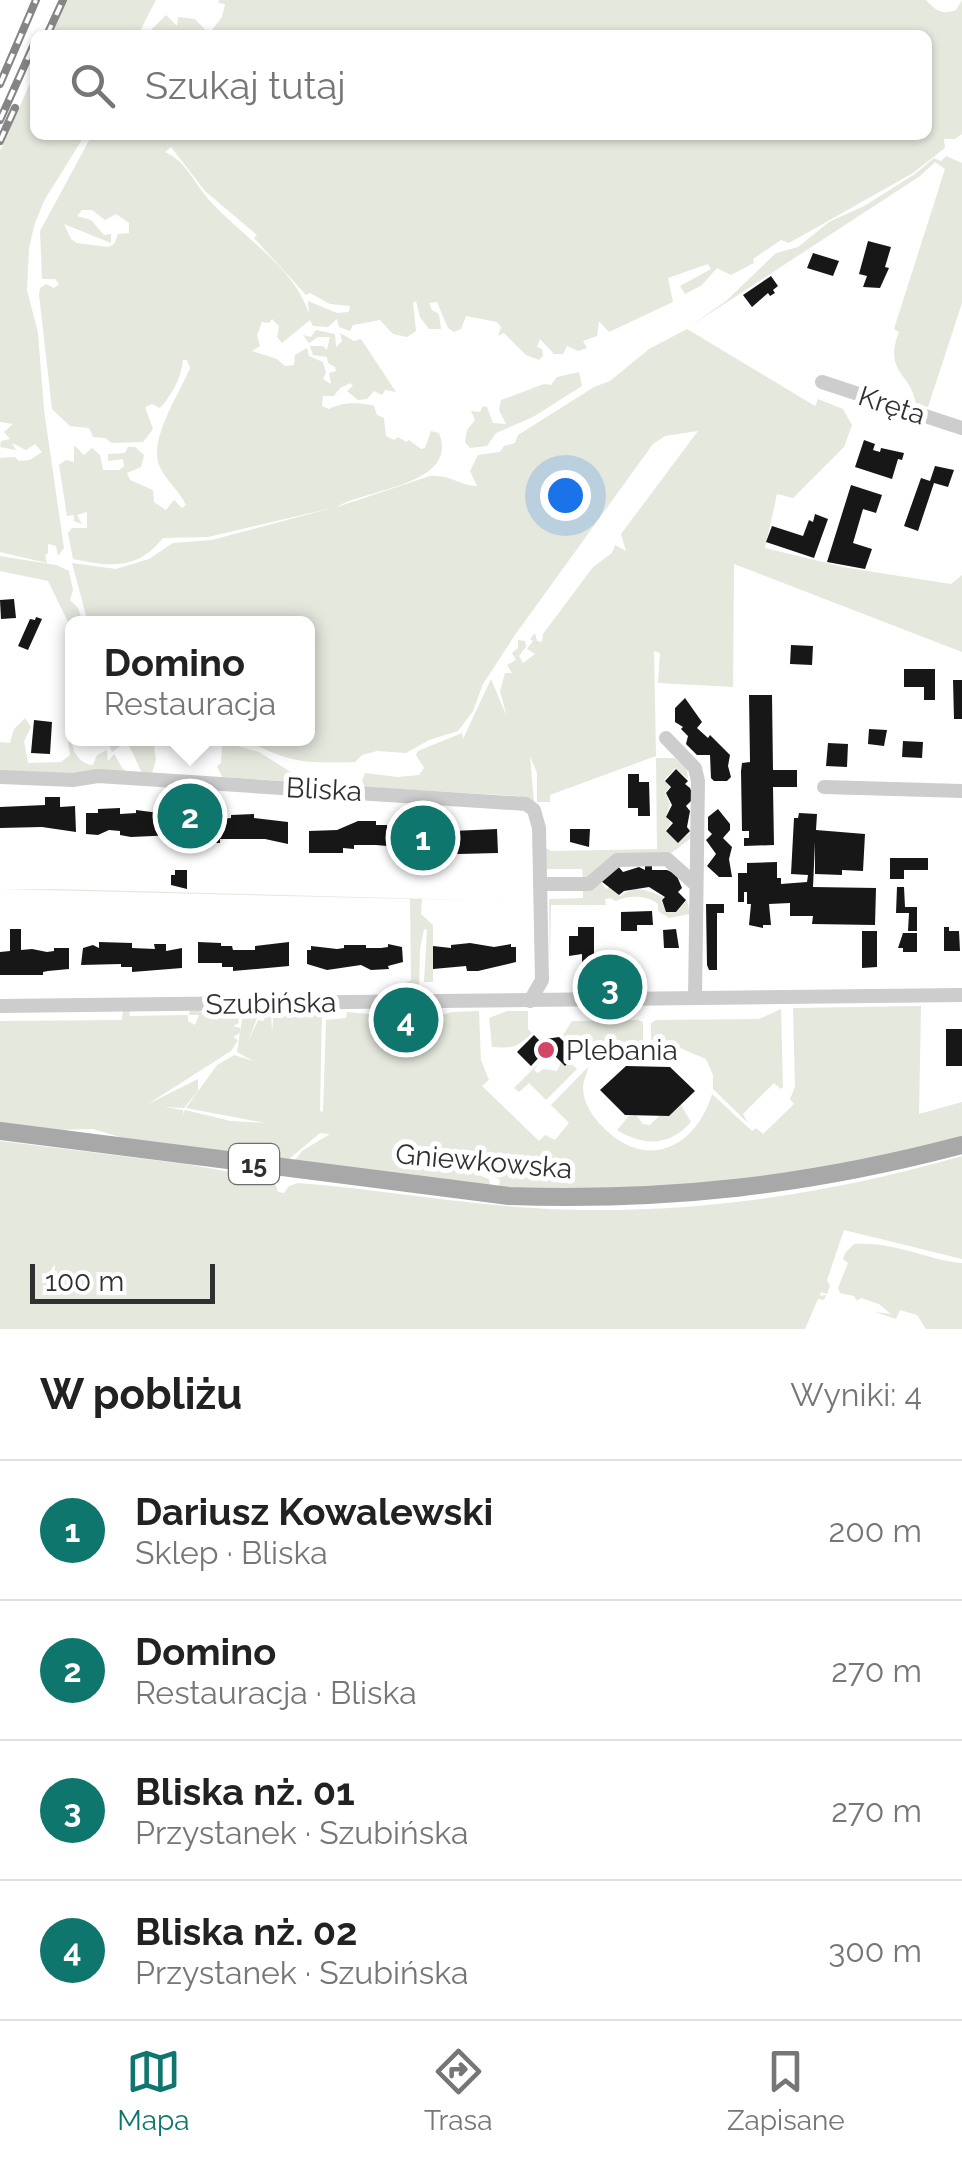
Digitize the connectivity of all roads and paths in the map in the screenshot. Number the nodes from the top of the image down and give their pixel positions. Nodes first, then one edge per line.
1 (822, 382) dead end
2 (962, 428) edge
3 (666, 738) dead end
4 (0, 777) edge
5 (824, 787) dead end
6 (962, 791) edge
7 (540, 884) junction
8 (695, 884) junction
9 (542, 980) junction
10 (962, 995) edge
11 (695, 998) junction
12 (562, 1000) junction
13 (530, 1001) junction
14 (0, 1006) edge
15 (0, 1132) edge
16 (962, 1145) edge

1 - 2 street, Kręta
3 - 8 street
4 - 7 street, Bliska
5 - 6 street
7 - 8 street
7 - 9 street, Bliska
8 - 11 street
9 - 12 street
9 - 13 street
10 - 11 street, Szubińska
11 - 12 street, Szubińska
12 - 13 street, Szubińska
13 - 14 street, Szubińska
15 - 16 main road, Gniewkowska / 15

